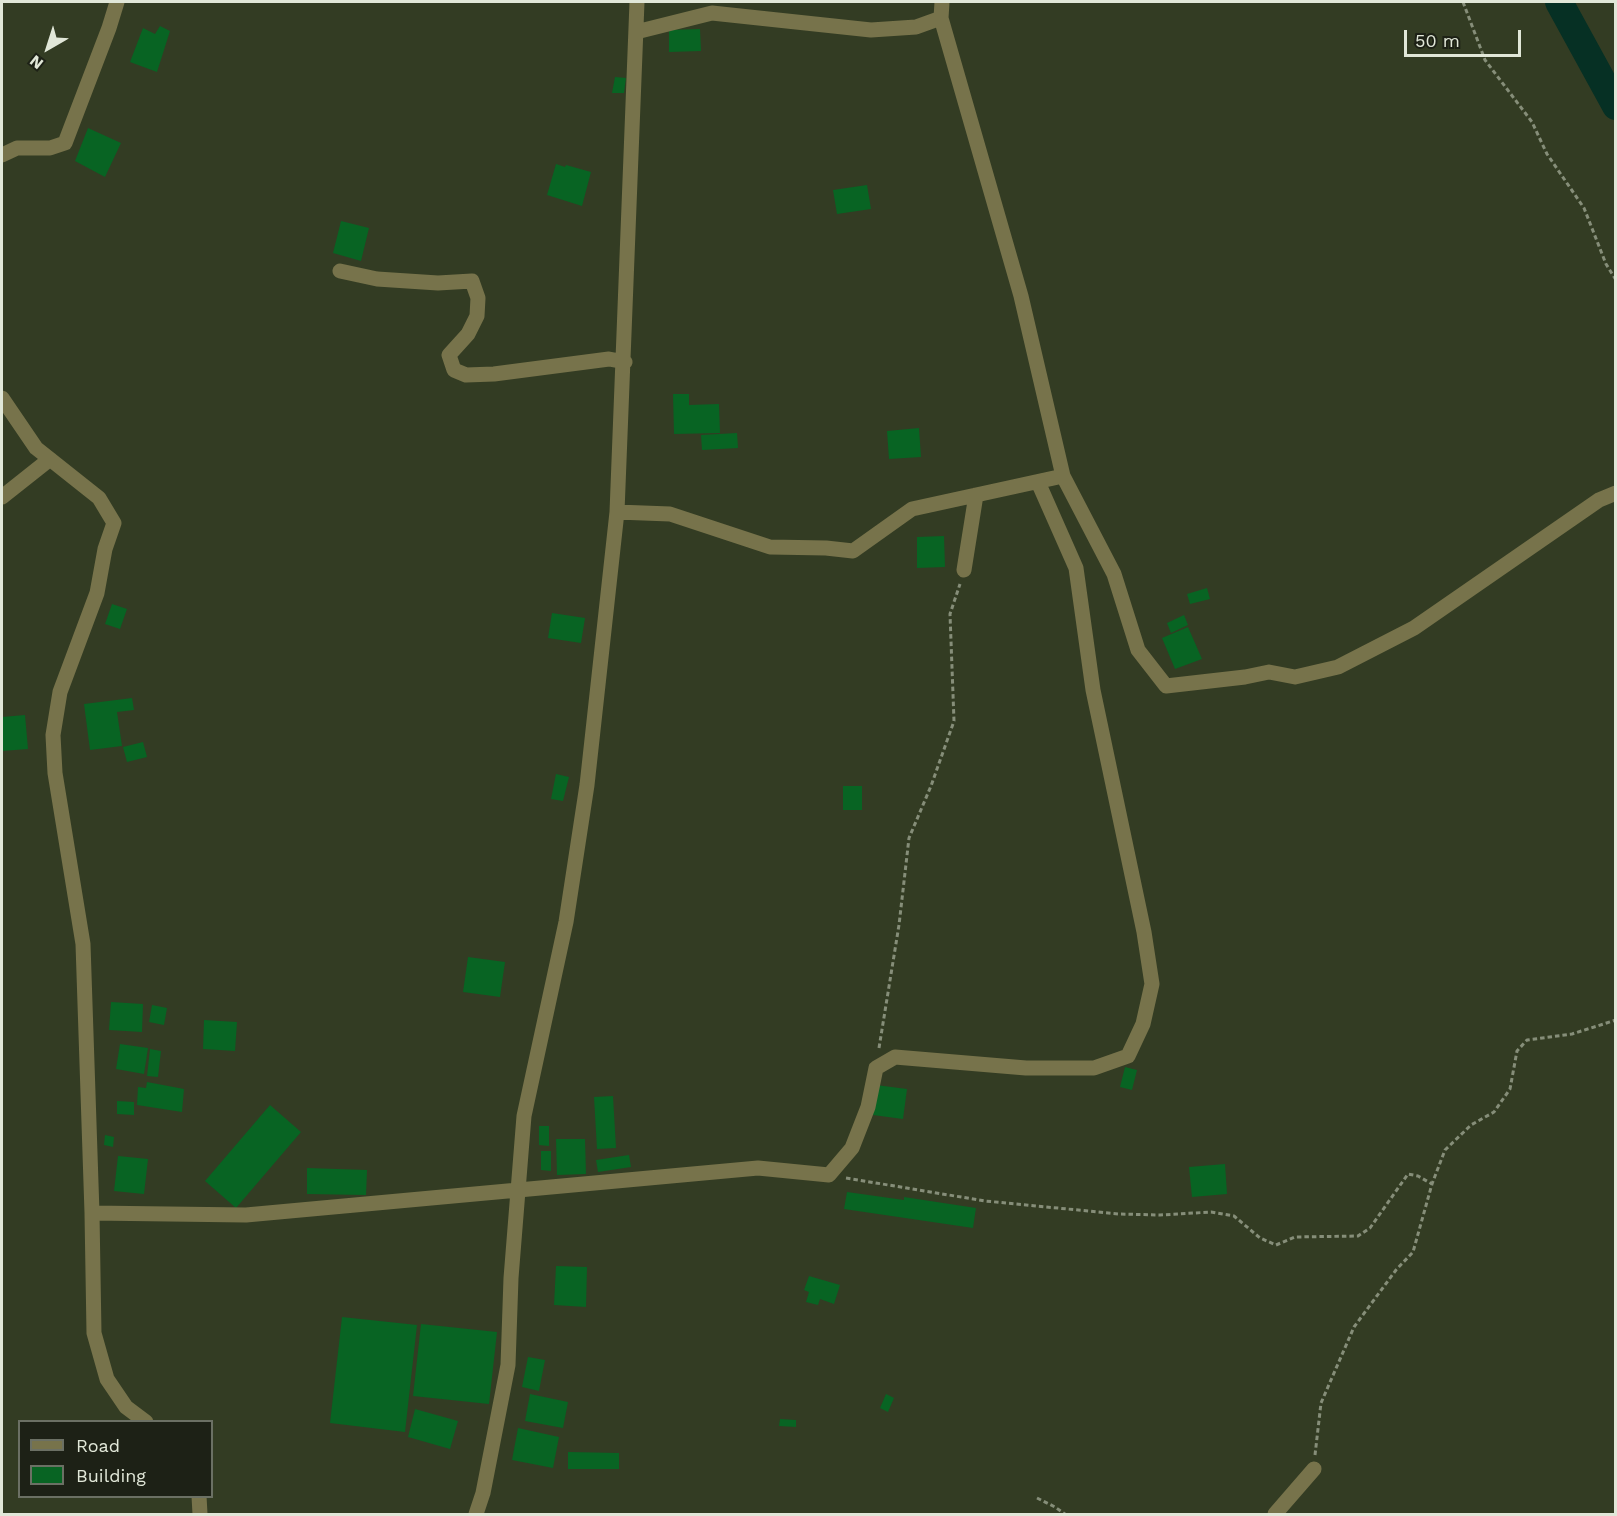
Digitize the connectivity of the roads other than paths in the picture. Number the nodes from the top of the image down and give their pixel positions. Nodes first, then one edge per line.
1 (117, 2) edge
2 (637, 2) edge
3 (942, 2) edge
4 (941, 18) junction
5 (636, 32) junction
6 (2, 155) edge
7 (340, 271) dead end
8 (624, 362) junction
9 (2, 398) edge
10 (50, 459) junction
11 (1063, 476) junction
12 (1038, 482) junction
13 (1616, 493) edge
14 (976, 495) junction
15 (2, 497) edge
16 (617, 512) junction
17 (964, 570) road end
18 (517, 1190) junction
19 (92, 1213) junction
20 (143, 1420) edge
21 (1314, 1469) road end
22 (199, 1498) edge
23 (200, 1515) edge
24 (476, 1515) edge
25 (1275, 1515) edge

1 - 6 street
2 - 5 street
3 - 4 street
4 - 5 street
4 - 11 street
5 - 8 street
7 - 8 street
8 - 16 street
9 - 10 street
10 - 15 street
10 - 19 street
11 - 12 street
11 - 13 street
12 - 14 street
12 - 18 street
14 - 16 street
14 - 17 street
16 - 18 street
18 - 19 street
18 - 24 street
19 - 20 street
21 - 25 street
22 - 23 street

